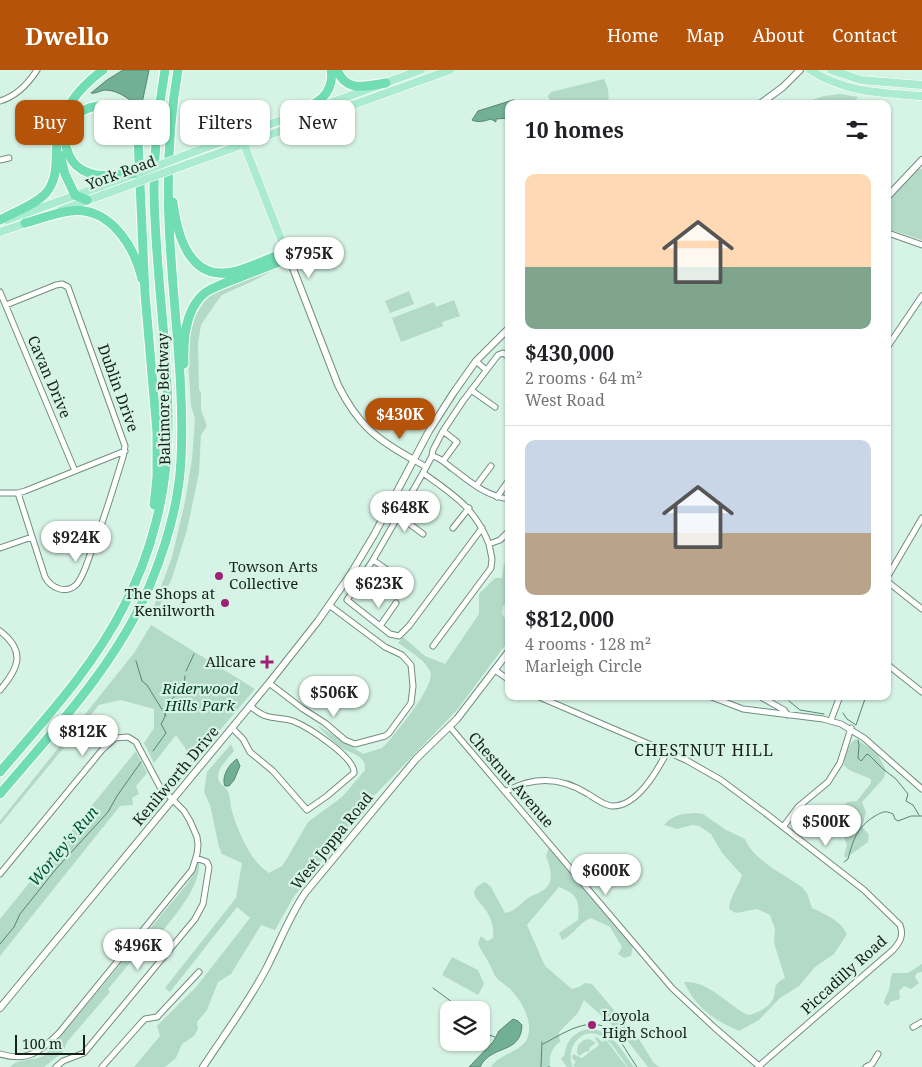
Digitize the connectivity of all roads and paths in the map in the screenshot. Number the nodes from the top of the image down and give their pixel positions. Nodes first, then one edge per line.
1 (37, 70) edge
2 (103, 70) edge
3 (165, 70) edge
4 (180, 70) edge
5 (331, 70) edge
6 (337, 70) edge
7 (421, 70) edge
8 (450, 70) edge
9 (800, 70) edge
10 (810, 70) edge
11 (831, 70) edge
12 (386, 83) junction
13 (922, 85) edge
14 (922, 96) edge
15 (72, 100) edge
16 (320, 100) edge
17 (339, 100) edge
18 (765, 100) edge
19 (0, 101) edge
20 (355, 104) edge
21 (57, 145) edge
22 (60, 145) edge
23 (220, 145) edge
24 (229, 145) edge
25 (244, 145) edge
26 (168, 151) junction
27 (9, 158) dead end
28 (0, 160) edge
29 (921, 162) edge
30 (133, 174) junction
31 (891, 193) edge
32 (75, 195) junction
33 (87, 200) junction
34 (0, 222) edge
35 (25, 223) junction
36 (0, 232) edge
37 (891, 234) edge
38 (922, 245) edge
39 (288, 255) junction
40 (0, 292) edge
41 (145, 294) junction
42 (922, 296) edge
43 (6, 305) junction
44 (505, 334) edge
45 (891, 342) edge
46 (505, 355) edge
47 (476, 361) junction
48 (486, 370) junction
49 (471, 390) junction
50 (495, 407) dead end
51 (443, 432) junction
52 (125, 451) junction
53 (432, 456) junction
54 (414, 460) junction
55 (181, 461) junction
56 (443, 461) junction
57 (491, 466) dead end
58 (426, 467) junction
59 (75, 471) junction
60 (424, 473) junction
61 (476, 486) junction
62 (505, 486) edge
63 (0, 493) edge
64 (18, 494) junction
65 (497, 497) junction
66 (505, 498) edge
67 (469, 508) junction
68 (399, 516) junction
69 (922, 518) edge
70 (454, 528) dead end
71 (482, 528) junction
72 (423, 534) dead end
73 (505, 535) edge
74 (32, 537) junction
75 (489, 544) junction
76 (0, 548) edge
77 (373, 560) junction
78 (891, 571) edge
79 (393, 574) dead end
80 (350, 575) junction
81 (136, 581) junction
82 (360, 581) junction
83 (891, 584) edge
84 (396, 603) dead end
85 (330, 606) junction
86 (922, 609) edge
87 (380, 626) junction
88 (0, 630) edge
89 (433, 646) dead end
90 (505, 656) edge
91 (891, 667) edge
92 (495, 670) junction
93 (505, 677) edge
94 (269, 683) junction
95 (0, 690) edge
96 (922, 692) edge
97 (546, 700) edge
98 (719, 700) edge
99 (766, 700) edge
100 (838, 700) edge
101 (250, 706) junction
102 (788, 715) junction
103 (831, 720) junction
104 (450, 727) junction
105 (232, 728) junction
106 (851, 728) junction
107 (668, 752) junction
108 (0, 772) edge
109 (922, 789) edge
110 (505, 792) junction
111 (0, 794) edge
112 (172, 800) junction
113 (783, 827) junction
114 (196, 858) junction
115 (0, 874) edge
116 (199, 972) dead end
117 (0, 1008) edge
118 (922, 1022) edge
119 (913, 1027) dead end
120 (0, 1054) edge
121 (878, 1054) dead end
122 (56, 1067) edge
123 (102, 1067) edge
124 (203, 1067) edge
125 (760, 1067) edge
126 (866, 1067) edge

1 - 19 street
2 - 15 highway
3 - 81 highway, Baltimore Beltway
4 - 26 highway, Baltimore Beltway
5 - 16 highway
6 - 12 highway
7 - 12 main road, York Road
8 - 20 main road, York Road
9 - 18 street
10 - 14 main road
11 - 13 main road
12 - 17 main road, York Road
21 - 34 highway
22 - 32 highway
23 - 30 main road, York Road, bridge
24 - 33 main road, York Road, bridge
25 - 39 main road
26 - 39 highway
26 - 55 highway, Baltimore Beltway
27 - 28 street
29 - 31 street
30 - 32 main road, York Road
30 - 41 highway
32 - 33 highway
32 - 34 main road, York Road
33 - 35 main road, York Road
35 - 36 main road, York Road
35 - 41 highway
37 - 38 street
39 - 54 street
39 - 55 highway
40 - 43 street, Cavan Drive
41 - 81 highway
42 - 45 street
43 - 52 street, Dublin Drive
43 - 59 street, Cavan Drive
44 - 47 street, Kenilworth Drive
46 - 48 street
47 - 48 street
47 - 54 street, Kenilworth Drive
48 - 49 street
49 - 50 street
49 - 51 street
51 - 53 street
51 - 56 street
52 - 59 street
52 - 74 street, Dublin Drive
53 - 56 street
53 - 58 street
54 - 58 street
54 - 80 street, Kenilworth Drive
55 - 111 highway, Baltimore Beltway
56 - 61 street
57 - 61 street
58 - 60 street
59 - 64 street
60 - 67 street
60 - 68 street
61 - 65 street
62 - 65 street
63 - 64 street
64 - 74 street, Dublin Drive
65 - 66 street
67 - 70 street
67 - 71 street
68 - 72 street
68 - 77 street
69 - 78 street
71 - 75 street
71 - 87 street
73 - 75 street
74 - 76 street
75 - 89 street
77 - 79 street
77 - 82 street
80 - 82 street
80 - 85 street, Kenilworth Drive
81 - 108 highway, Baltimore Beltway
82 - 87 street
83 - 86 street
84 - 87 street
85 - 94 street, Kenilworth Drive
85 - 94 street
88 - 95 street
90 - 92 street, West Joppa Road
91 - 96 street
92 - 93 street
92 - 104 street, West Joppa Road
94 - 101 street, Kenilworth Drive
97 - 107 street, Piccadilly Road
98 - 102 street
99 - 102 street
100 - 103 street
101 - 105 street, Kenilworth Drive
101 - 105 street
102 - 103 street
103 - 106 street
104 - 110 street, Chestnut Avenue
104 - 124 street, West Joppa Road
105 - 112 street, Kenilworth Drive
106 - 109 street
106 - 113 street
107 - 110 street
107 - 113 street, Piccadilly Road
110 - 125 street, Chestnut Avenue
112 - 114 street
112 - 115 street
112 - 117 street, Kenilworth Drive
113 - 125 street, Piccadilly Road
114 - 120 street
114 - 122 street
116 - 123 street
118 - 119 street
121 - 126 street

